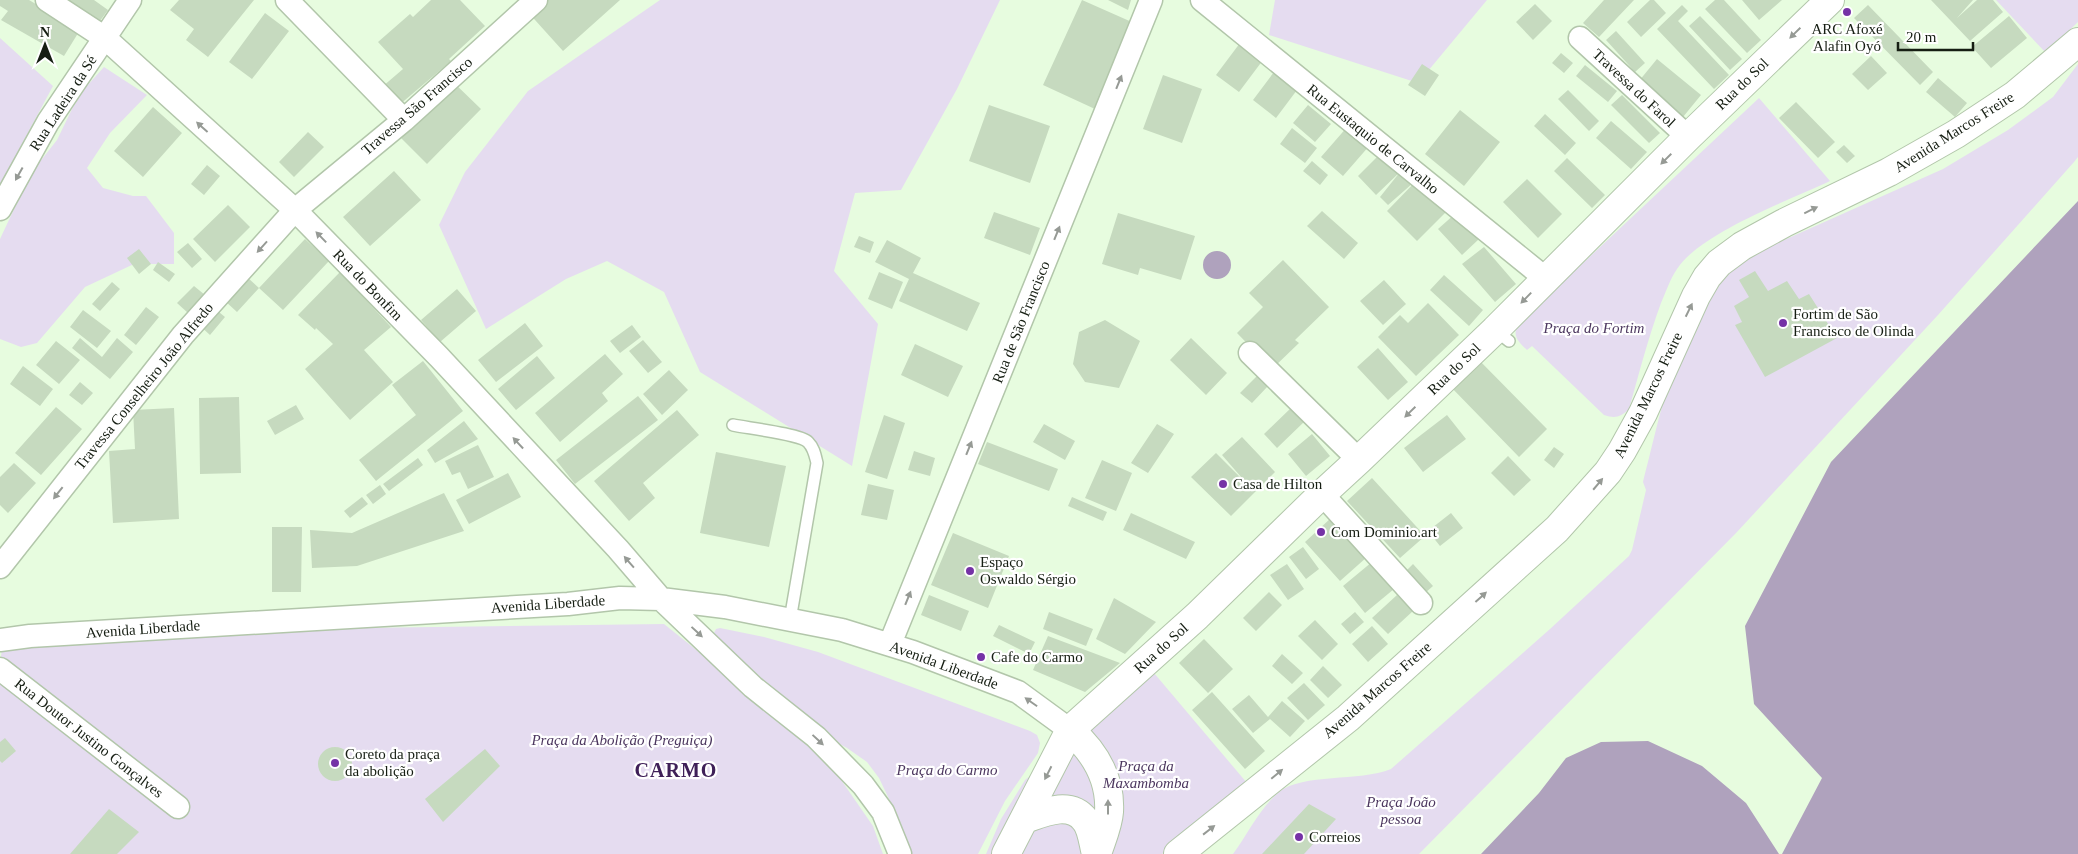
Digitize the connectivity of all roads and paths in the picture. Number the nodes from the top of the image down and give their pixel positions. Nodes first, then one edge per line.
1 (46, 0) edge
2 (130, 0) edge
3 (287, 0) edge
4 (536, 0) edge
5 (1151, 0) edge
6 (1202, 0) edge
7 (1830, 0) edge
8 (105, 38) junction
9 (1580, 38) dead end
10 (2078, 42) edge
11 (404, 120) junction
12 (1688, 137) junction
13 (0, 209) edge
14 (295, 210) junction
15 (1545, 278) junction
16 (1250, 352) dead end
17 (733, 425) dead end
18 (1359, 460) junction
19 (1322, 494) junction
20 (0, 567) edge
21 (661, 599) junction
22 (1421, 603) dead end
23 (790, 620) junction
24 (0, 640) edge
25 (890, 644) junction
26 (0, 669) edge
27 (1070, 730) junction
28 (178, 808) dead end
29 (1025, 819) junction
30 (900, 854) edge
31 (1006, 854) edge
32 (1096, 854) edge
33 (1178, 854) edge

1 - 8 street, Rua do Bonfim
2 - 8 street, Rua Ladeira da Sé
3 - 11 street
4 - 11 street, Travessa São Francisco
25 -> 5 street, Rua de São Francisco
6 - 15 street, Rua Eustaquio de Carvalho
7 -> 12 main road, Rua do Sol
8 -> 13 street, Rua Ladeira da Sé
14 -> 8 street, Rua do Bonfim
9 - 12 street, Travessa do Farol
33 -> 10 main road, Avenida Marcos Freire
11 - 14 street, Travessa São Francisco
12 -> 15 main road, Rua do Sol
14 -> 20 street, Travessa Conselheiro João Alfredo
21 -> 14 street, Rua do Bonfim
15 -> 18 main road, Rua do Sol
16 - 18 street
17 - 23 lane
18 - 19 main road, Rua do Sol
19 - 22 street
19 - 27 main road, Rua do Sol
21 - 23 street, Avenida Liberdade
21 - 24 street, Avenida Liberdade
21 -> 30 street
23 - 25 street, Avenida Liberdade
27 -> 25 street, Avenida Liberdade
26 - 28 street, Rua Doutor Justino Gonçalves
27 -> 29 main road
32 -> 27 main road
29 - 31 main road
29 - 32 main road

